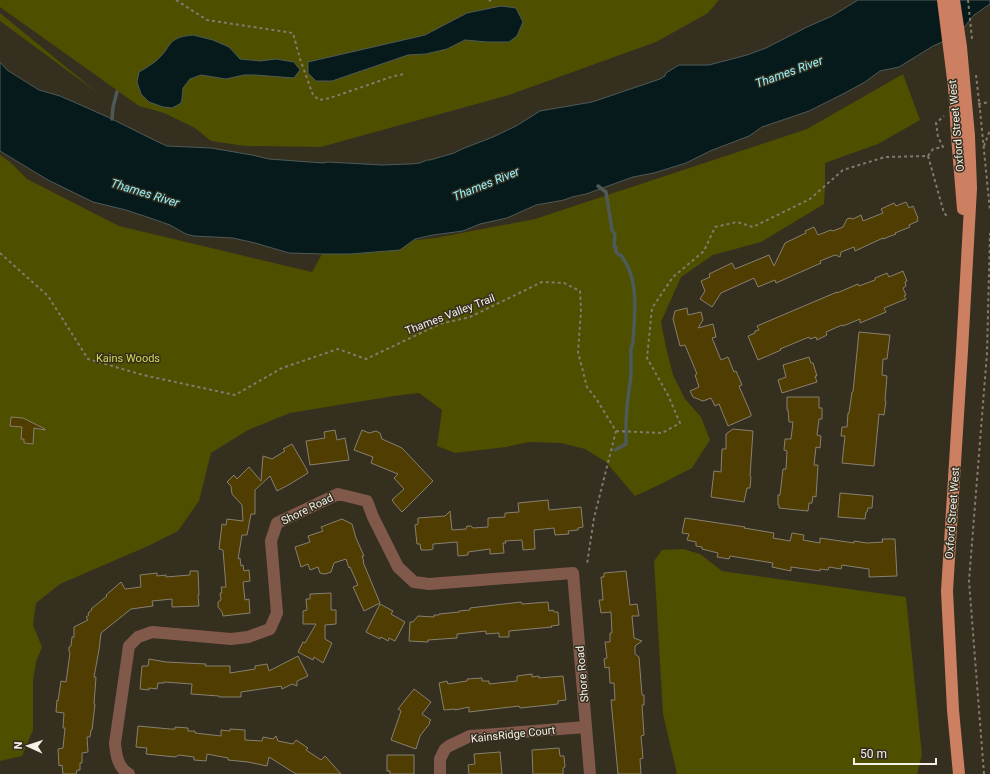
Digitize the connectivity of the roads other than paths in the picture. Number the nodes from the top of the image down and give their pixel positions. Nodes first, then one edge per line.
1 (942, 0) edge
2 (954, 0) edge
3 (963, 136) junction
4 (586, 727) junction
5 (130, 774) edge
6 (440, 774) edge
7 (590, 774) edge
8 (958, 774) edge

1 - 3 main road, Oxford Street West, bridge
2 - 3 main road, Oxford Street West, bridge
3 - 8 main road, Oxford Street West
4 - 5 street, Shore Road
4 - 6 street, KainsRidge Court
4 - 7 street, Shore Road

